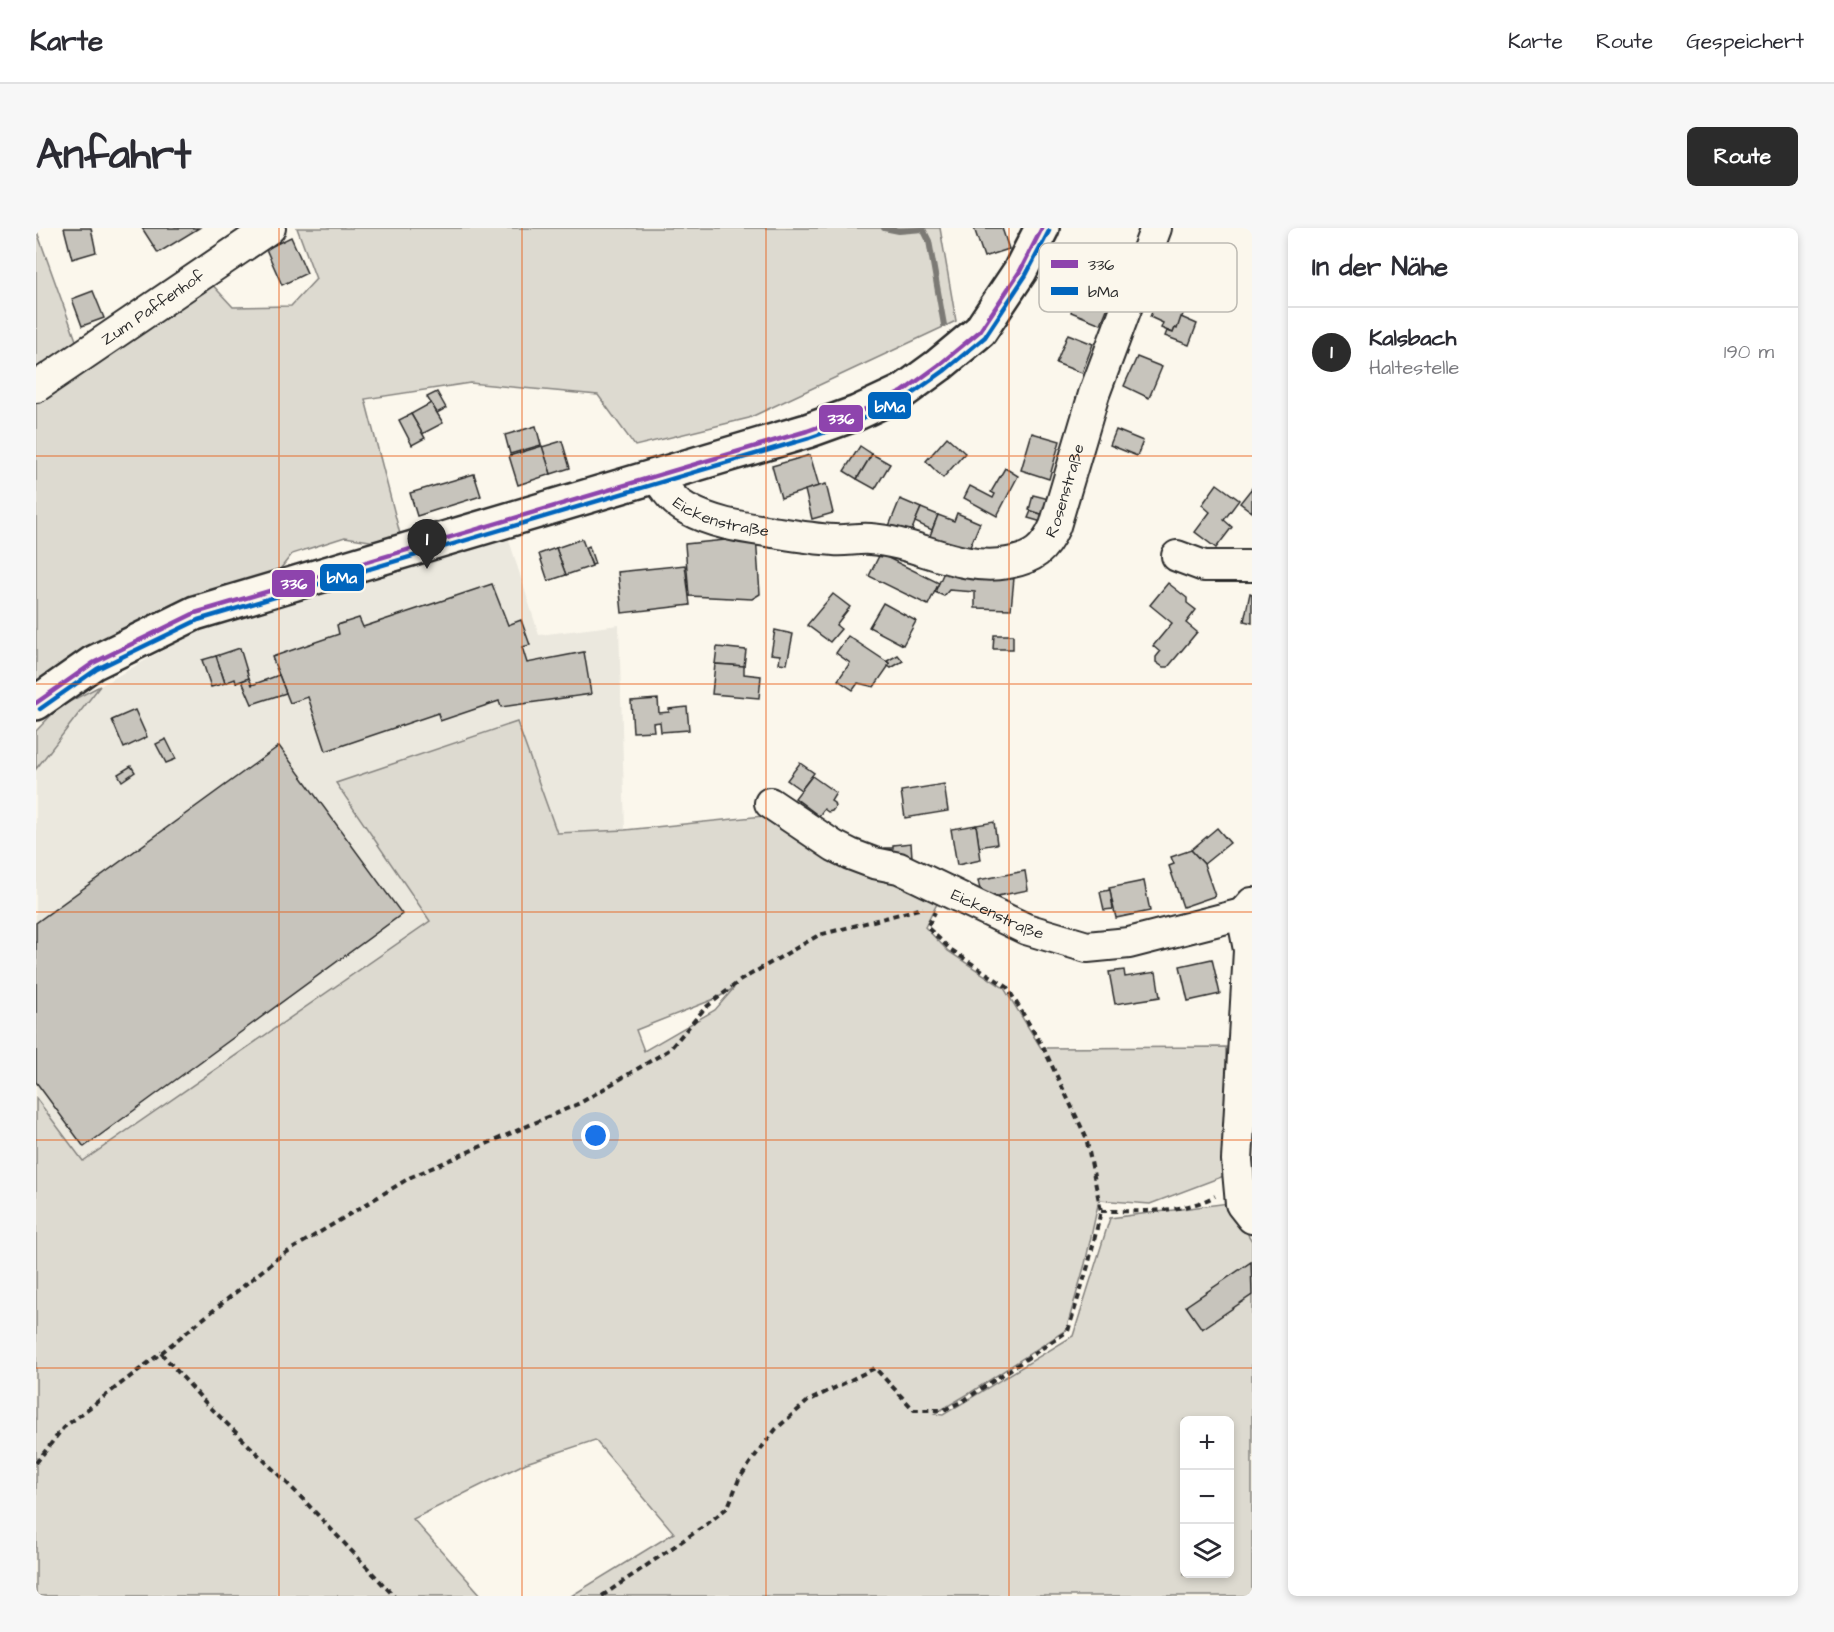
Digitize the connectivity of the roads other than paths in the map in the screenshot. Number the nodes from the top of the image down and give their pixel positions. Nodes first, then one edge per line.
1 (270, 228) edge
2 (1042, 228) edge
3 (1156, 228) edge
4 (1150, 243) edge
5 (1125, 312) edge
6 (36, 387) edge
7 (656, 476) junction
8 (834, 540) joint
9 (1177, 556) dead end
10 (1252, 566) edge
11 (36, 703) edge
12 (770, 803) dead end
13 (1247, 909) edge
14 (1252, 1218) edge

1 - 6 street, Zum Paffenhof
2 - 7 main road
3 - 4 street, Rosenstraße
5 - 8 street, Rosenstraße
7 - 8 street, Eickenstraße
7 - 11 main road
9 - 10 street
12 - 13 street, Eickenstraße
13 - 14 street, Eickenstraße

